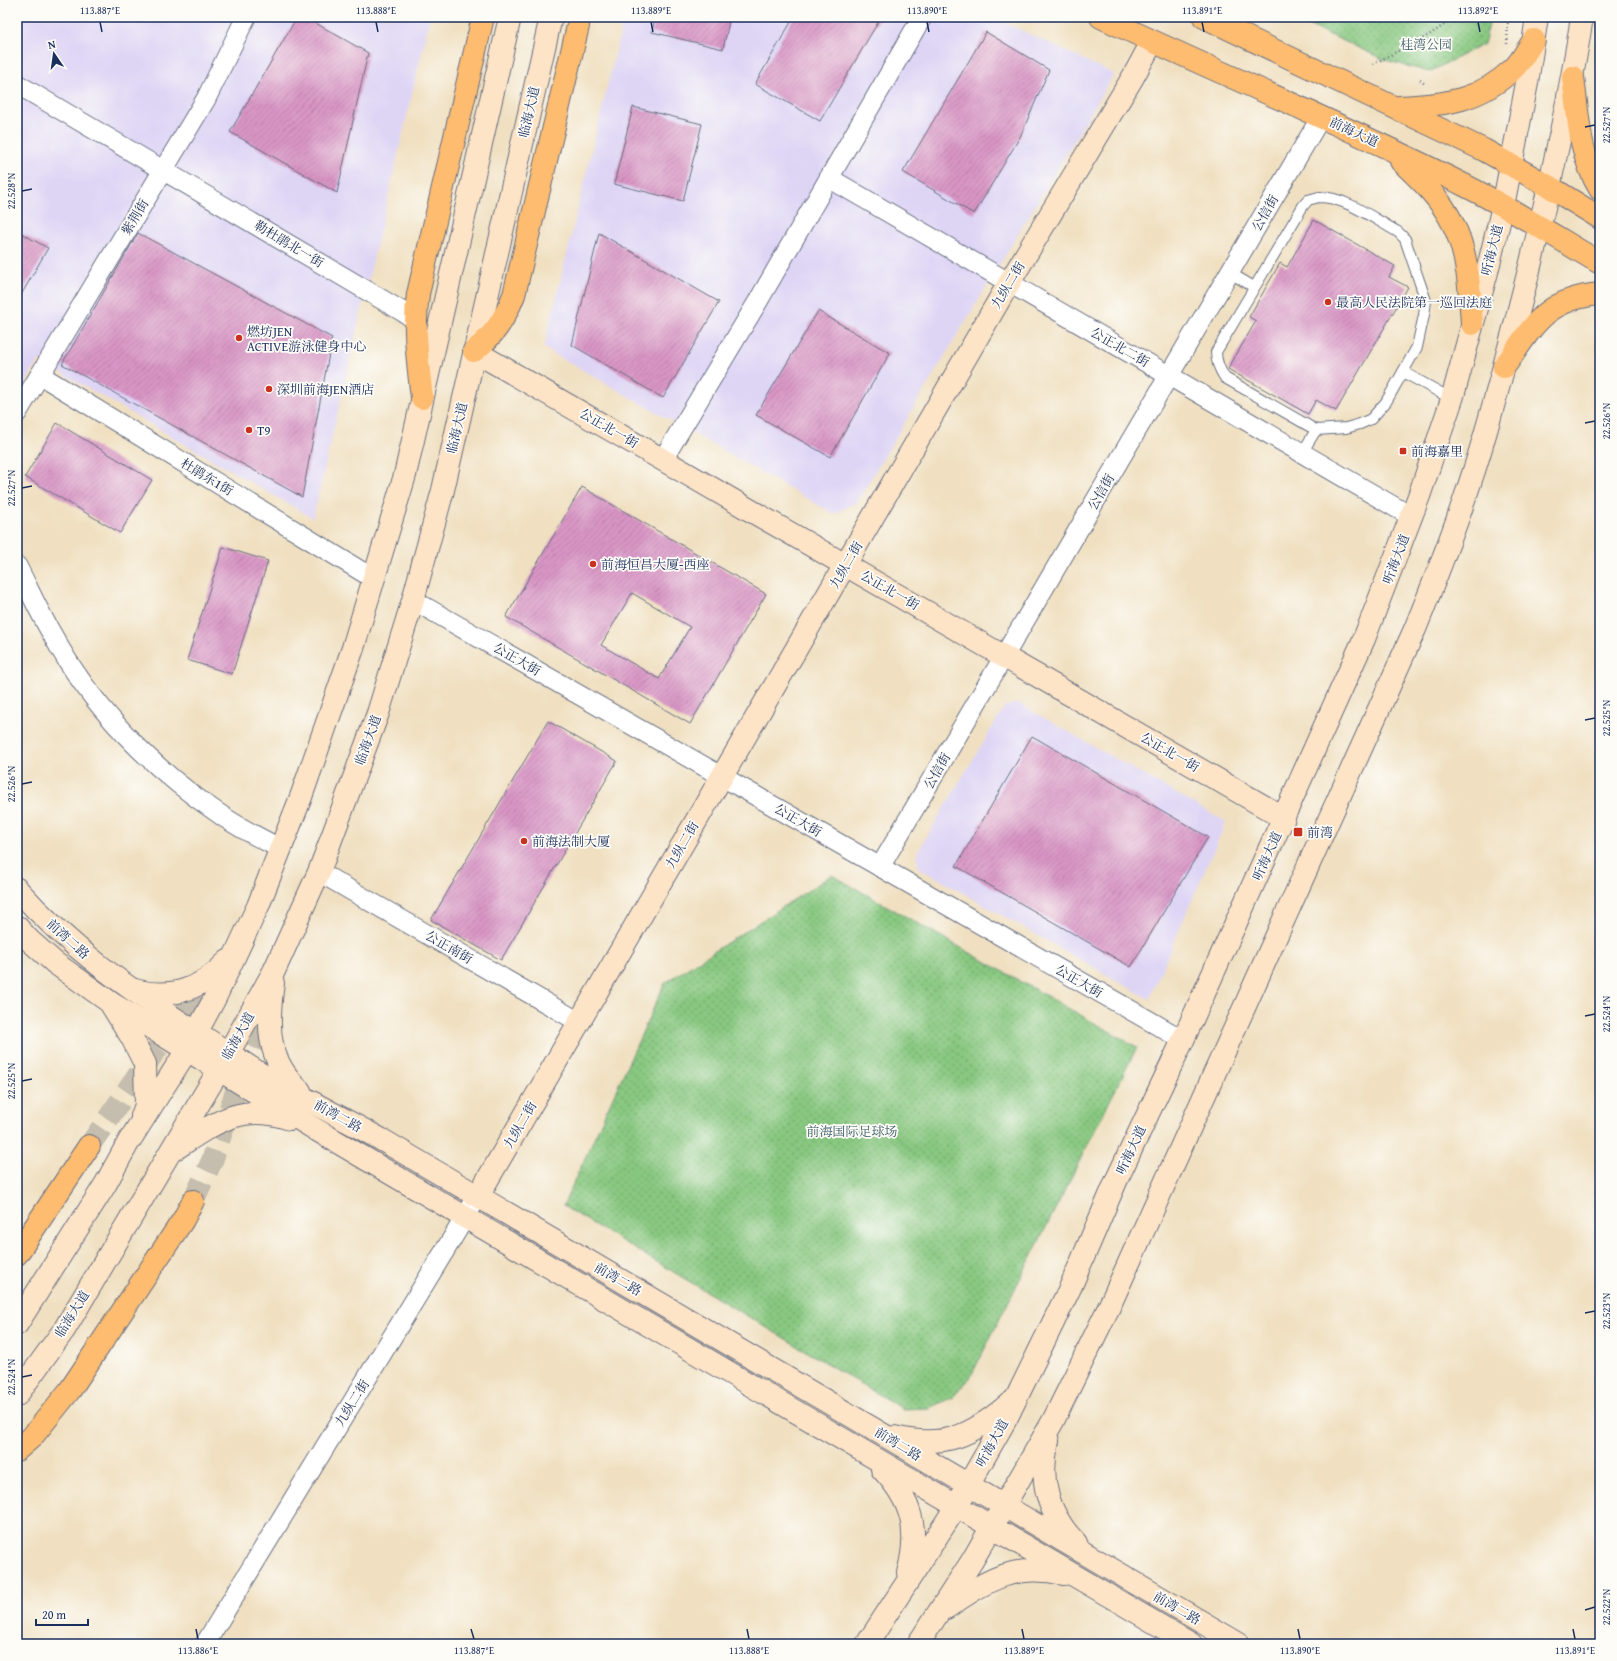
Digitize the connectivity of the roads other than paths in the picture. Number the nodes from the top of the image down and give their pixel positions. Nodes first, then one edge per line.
1 (246, 17) edge
2 (483, 17) edge
3 (510, 17) edge
4 (551, 17) edge
5 (922, 17) edge
6 (1100, 17) edge
7 (1204, 17) edge
8 (1537, 17) edge
9 (1582, 17) edge
10 (578, 26) dead end
11 (1534, 40) junction
12 (1152, 42) junction
13 (1573, 77) junction
14 (17, 84) edge
15 (1396, 107) junction
16 (1322, 117) junction
17 (1385, 146) junction
18 (1511, 166) junction
19 (163, 170) junction
20 (829, 178) junction
21 (1550, 187) junction
22 (1600, 189) edge
23 (1503, 206) junction
24 (1600, 218) edge
25 (1540, 227) junction
26 (1600, 263) edge
27 (1230, 273) junction
28 (1009, 283) junction
29 (1254, 287) junction
30 (1600, 294) edge
31 (415, 319) junction
32 (1472, 324) junction
33 (474, 351) junction
34 (1504, 366) junction
35 (1403, 372) junction
36 (40, 375) junction
37 (1169, 376) junction
38 (422, 398) junction
39 (1452, 400) junction
40 (17, 414) edge
41 (1316, 430) junction
42 (1302, 453) junction
43 (663, 459) junction
44 (1412, 517) junction
45 (846, 565) junction
46 (17, 566) edge
47 (374, 579) junction
48 (413, 600) junction
49 (1004, 656) junction
50 (722, 776) junction
51 (1284, 818) junction
52 (281, 849) junction
53 (880, 867) junction
54 (319, 872) junction
55 (17, 889) edge
56 (17, 927) edge
57 (234, 954) junction
58 (274, 971) junction
59 (128, 988) junction
60 (110, 1003) junction
61 (579, 1022) junction
62 (1183, 1040) junction
63 (191, 1041) junction
64 (224, 1062) junction
65 (310, 1100) junction
66 (140, 1125) junction
67 (315, 1129) junction
68 (90, 1146) tunnel mouth
69 (169, 1153) junction
70 (478, 1196) junction
71 (193, 1201) tunnel mouth
72 (466, 1218) junction
73 (17, 1254) edge
74 (17, 1324) edge
75 (17, 1395) edge
76 (1016, 1397) junction
77 (1053, 1421) junction
78 (876, 1431) junction
79 (17, 1450) edge
80 (862, 1451) junction
81 (969, 1486) junction
82 (956, 1507) junction
83 (1005, 1507) junction
84 (992, 1528) junction
85 (1092, 1557) junction
86 (1088, 1584) junction
87 (905, 1586) junction
88 (939, 1613) junction
89 (205, 1644) edge
90 (868, 1644) edge
91 (918, 1644) edge
92 (1191, 1644) edge
93 (1239, 1644) edge

1 - 19 street, 紫荆街
2 - 31 main road
3 - 38 main road
4 - 33 main road, 临海大道
5 - 20 street
6 - 12 main road, 前海大道
7 - 15 main road
8 - 11 main road, 听海大道
9 - 13 main road
10 - 33 main road
11 - 15 main road
11 - 18 main road, 听海大道
12 - 16 main road, 前海大道
12 - 28 main road, 九纵二街
13 - 21 main road
13 - 22 main road
14 - 19 street, 勒杜鹃北一街
15 - 18 main road
16 - 17 main road, 前海大道
16 - 27 street, 公信街
17 - 23 main road, 前海大道
17 - 32 main road
18 - 21 main road
18 - 23 main road, 听海大道
19 - 31 street, 勒杜鹃北一街
19 - 36 street, 紫荆街
20 - 28 street, 公正北二街
20 - 43 street
21 - 24 main road
21 - 25 main road
23 - 25 main road, 前海大道
23 - 32 main road, 听海大道
25 - 26 main road, 前海大道
25 - 34 main road
27 - 29 lane
27 - 37 street, 公信街
28 - 37 street, 公正北二街
28 - 45 main road, 九纵二街
29 - 35 lane
29 - 41 lane
30 - 34 main road
31 - 38 main road
32 - 39 main road, 听海大道
33 - 43 main road, 公正北一街
33 - 48 main road, 临海大道
34 - 77 main road
35 - 39 lane
35 - 41 lane
36 - 40 street, 紫荆街
36 - 47 street, 杜鹃东1街
37 - 42 street, 公正北二街
37 - 49 street, 公信街
38 - 47 main road
39 - 44 main road, 听海大道
41 - 42 lane
42 - 44 street, 公正北二街
43 - 45 main road, 公正北一街
44 - 51 main road, 听海大道
45 - 49 main road, 公正北一街
45 - 50 main road, 九纵二街
46 - 52 street
47 - 52 main road
48 - 50 street, 公正大街
48 - 54 main road, 临海大道
49 - 51 main road, 公正北一街
49 - 53 street, 公信街
50 - 53 street, 公正大街
50 - 61 main road, 九纵二街
51 - 62 main road, 听海大道
52 - 57 main road
53 - 62 street, 公正大街
54 - 58 main road, 临海大道
54 - 61 street, 公正南街
55 - 59 main road, 前湾二路
56 - 60 main road, 前湾二路
57 - 59 main road
57 - 63 main road
58 - 64 main road, 临海大道
58 - 65 main road
59 - 63 main road, 前湾二路
60 - 63 main road, 前湾二路
60 - 66 main road
61 - 70 main road, 九纵二街
62 - 76 main road, 听海大道
63 - 64 main road, 前湾二路
63 - 66 main road
64 - 65 main road, 前湾二路
64 - 67 main road, 前湾二路
64 - 69 main road, 临海大道
65 - 70 main road, 前湾二路
66 - 74 main road
67 - 69 main road
67 - 72 main road, 前湾二路
68 - 73 main road
69 - 75 main road, 临海大道
70 - 72 street, 九纵二街
70 - 78 main road, 前湾二路
71 - 79 main road
72 - 80 main road, 前湾二路
72 - 89 street, 九纵二街
76 - 78 main road
76 - 81 main road, 听海大道
77 - 83 main road
77 - 85 main road
78 - 81 main road, 前湾二路
80 - 82 main road, 前湾二路
80 - 87 main road
81 - 82 main road, 听海大道
81 - 83 main road, 前湾二路
82 - 84 main road, 前湾二路
82 - 87 main road, 听海大道
83 - 84 main road
83 - 85 main road, 前湾二路
84 - 86 main road, 前湾二路
84 - 88 main road
85 - 93 main road, 前湾二路
86 - 88 main road
86 - 92 main road, 前湾二路
87 - 90 main road, 听海大道
88 - 91 main road

